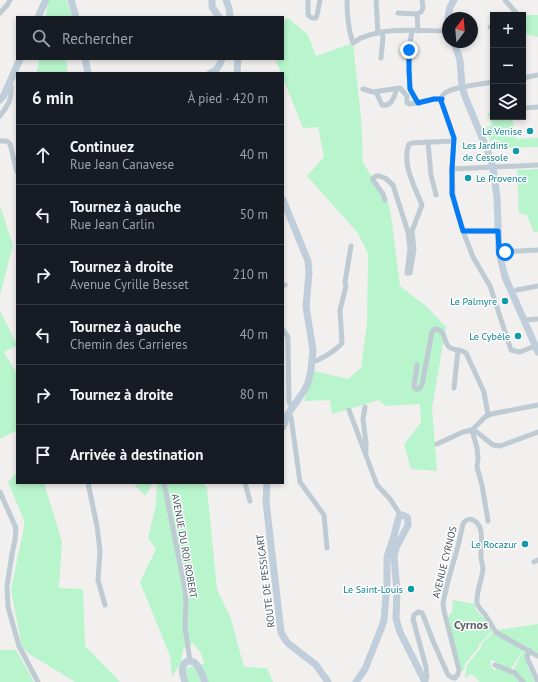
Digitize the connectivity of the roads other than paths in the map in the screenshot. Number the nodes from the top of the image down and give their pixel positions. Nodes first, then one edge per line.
1 (10, 0) edge
2 (46, 0) edge
3 (71, 0) edge
4 (212, 0) edge
5 (226, 0) edge
6 (308, 0) edge
7 (320, 0) edge
8 (347, 0) edge
9 (376, 0) edge
10 (422, 0) edge
11 (505, 0) edge
12 (453, 2) edge
13 (449, 12) edge
14 (515, 12) edge
15 (398, 13) dead end
16 (0, 14) edge
17 (417, 14) junction
18 (38, 16) edge
19 (76, 16) edge
20 (218, 16) edge
21 (230, 16) edge
22 (412, 31) junction
23 (418, 31) junction
24 (442, 31) edge
25 (380, 32) junction
26 (456, 48) edge
27 (381, 58) dead end
28 (20, 60) edge
29 (85, 60) edge
30 (222, 60) edge
31 (238, 60) edge
32 (88, 72) edge
33 (212, 72) edge
34 (237, 72) edge
35 (538, 76) edge
36 (526, 78) edge
37 (490, 82) edge
38 (9, 85) junction
39 (462, 87) junction
40 (363, 89) dead end
41 (397, 89) junction
42 (376, 92) junction
43 (442, 99) junction
44 (0, 100) edge
45 (418, 103) junction
46 (538, 107) edge
47 (526, 108) edge
48 (0, 116) edge
49 (0, 141) edge
50 (453, 141) junction
51 (428, 142) junction
52 (538, 165) edge
53 (493, 167) junction
54 (16, 168) edge
55 (452, 169) junction
56 (436, 195) dead end
57 (385, 200) dead end
58 (284, 202) edge
59 (463, 231) junction
60 (498, 231) junction
61 (352, 246) dead end
62 (538, 250) edge
63 (499, 252) junction
64 (538, 286) edge
65 (517, 290) dead end
66 (538, 319) edge
67 (524, 320) junction
68 (284, 331) edge
69 (537, 349) edge
70 (458, 350) junction
71 (312, 362) junction
72 (417, 364) dead end
73 (454, 388) dead end
74 (538, 405) edge
75 (365, 407) dead end
76 (349, 410) dead end
77 (290, 411) junction
78 (488, 415) junction
79 (284, 425) edge
80 (472, 430) junction
81 (538, 432) edge
82 (437, 444) dead end
83 (366, 454) junction
84 (88, 484) edge
85 (164, 484) edge
86 (245, 484) edge
87 (267, 484) edge
88 (0, 492) edge
89 (250, 501) dead end
90 (401, 516) junction
91 (488, 521) dead end
92 (328, 548) dead end
93 (105, 605) dead end
94 (530, 651) junction
95 (538, 656) edge
96 (190, 661) junction
97 (495, 665) dead end
98 (425, 681) edge
99 (38, 682) edge
100 (185, 682) edge
101 (205, 682) edge
102 (328, 682) edge
103 (356, 682) edge
104 (523, 682) edge
105 (538, 682) edge

1 - 16 street
2 - 18 street
3 - 19 street
4 - 20 street
5 - 21 street
6 - 7 street
8 - 25 street
9 - 25 street
10 - 17 street
11 - 14 street
12 - 13 street
15 - 17 street
17 - 23 street
22 - 23 street
22 - 25 street
22 - 45 street
23 - 24 street
25 - 27 street
26 - 39 street
28 - 38 street
29 - 32 street
30 - 33 street
31 - 34 street
35 - 36 street
37 - 39 street
38 - 44 street
38 - 48 street
39 - 43 street
39 - 53 street
40 - 42 street
41 - 42 street
41 - 42 street
41 - 45 street
43 - 45 street
43 - 50 street
46 - 47 street
49 - 54 street
50 - 51 street
50 - 55 street
51 - 56 street
51 - 57 street
52 - 53 street
53 - 55 street
53 - 60 street
55 - 59 street
58 - 71 street
59 - 60 street
59 - 69 street
60 - 63 street
61 - 71 street
62 - 63 street
63 - 67 street
64 - 65 street
66 - 67 street
67 - 69 street
68 - 77 street
70 - 72 street
70 - 73 street
70 - 78 street
71 - 77 street
74 - 78 street
75 - 83 street
76 - 83 street
77 - 79 street
77 - 92 street
78 - 80 street
80 - 81 street
80 - 82 street
80 - 91 street
83 - 90 street
84 - 93 street
85 - 96 street, AVENUE DU ROI ROBERT
86 - 89 street
87 - 102 street, ROUTE DE PESSICART
88 - 99 street
90 - 98 street
90 - 103 street
94 - 95 street, AVENUE CYRNOS
94 - 98 street, AVENUE CYRNOS
94 - 105 street
96 - 100 street
96 - 101 street
97 - 104 street

